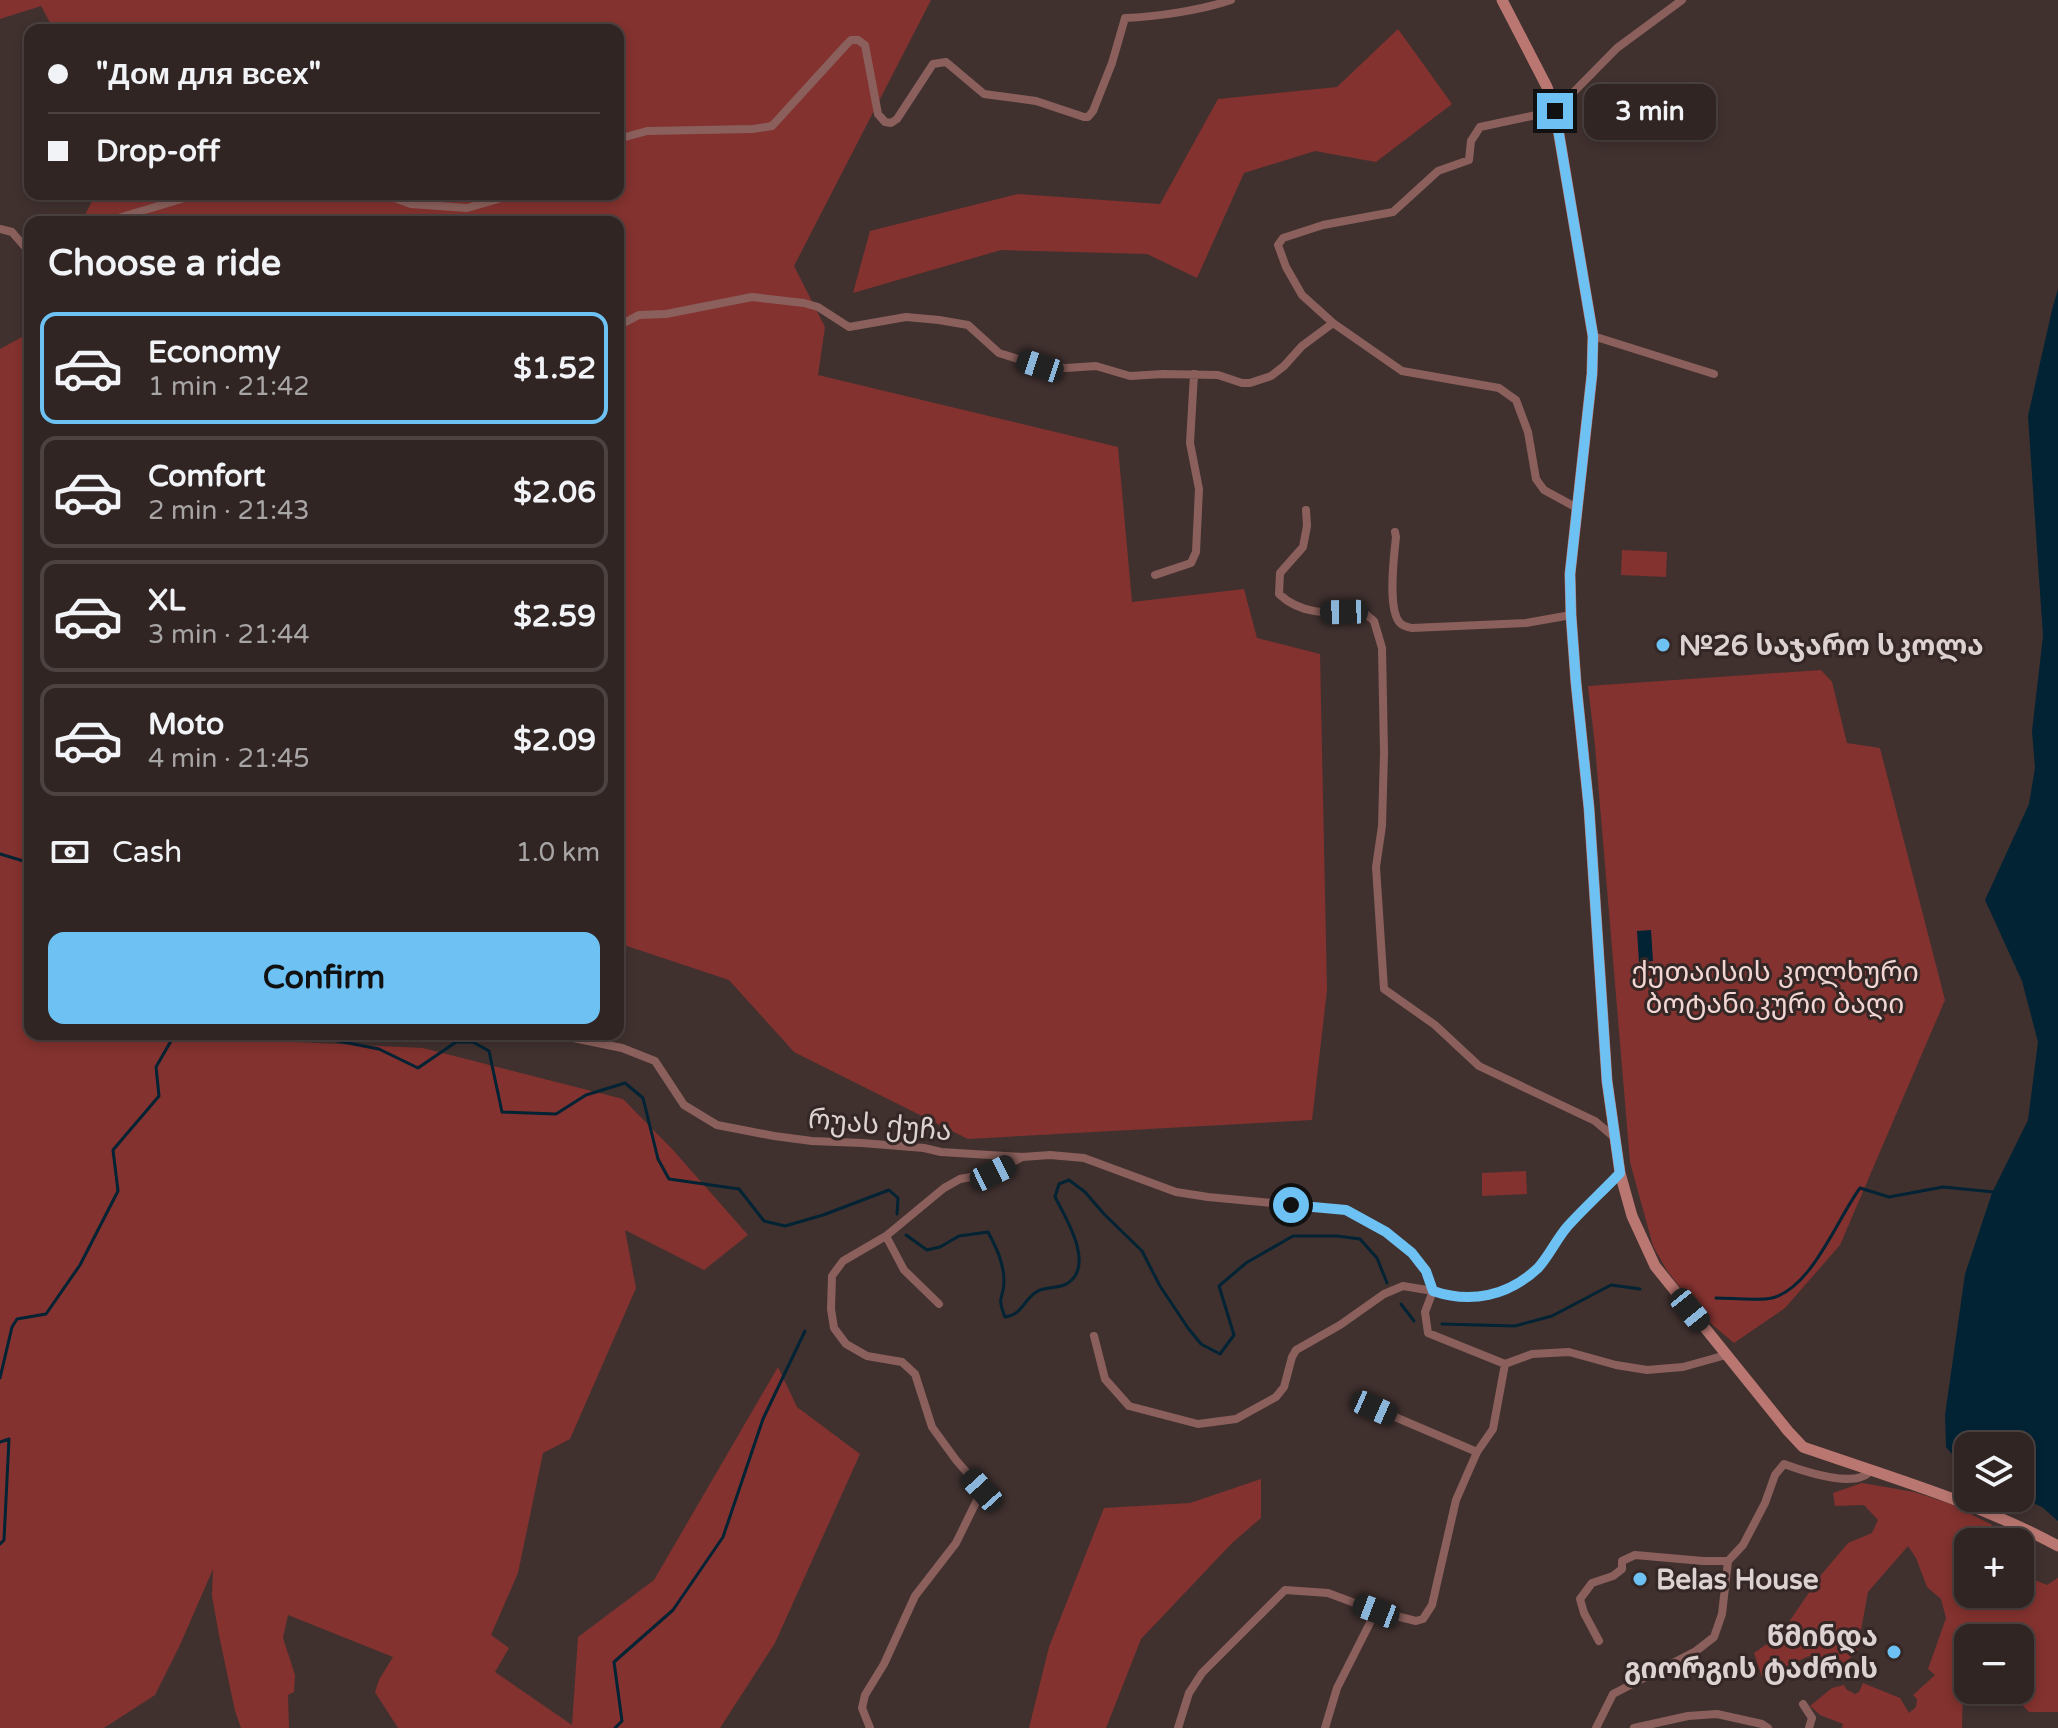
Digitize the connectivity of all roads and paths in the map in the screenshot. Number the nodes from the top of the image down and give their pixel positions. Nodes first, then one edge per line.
1 (1231, 0) edge
2 (1502, 0) edge
3 (1682, 0) edge
4 (1555, 111) junction
5 (624, 137) edge
6 (175, 200) edge
7 (400, 200) edge
8 (495, 200) edge
9 (124, 216) edge
10 (0, 229) edge
11 (24, 246) edge
12 (624, 323) edge
13 (1333, 323) junction
14 (1593, 336) junction
15 (1194, 374) junction
16 (1714, 374) dead end
17 (1577, 508) junction
18 (1306, 510) dead end
19 (1395, 532) dead end
20 (1155, 575) dead end
21 (1571, 615) junction
22 (583, 1040) edge
23 (1615, 1138) junction
24 (1022, 1157) junction
25 (1620, 1173) junction
26 (886, 1236) junction
27 (1433, 1291) junction
28 (939, 1304) dead end
29 (1094, 1336) dead end
30 (1726, 1355) junction
31 (1505, 1364) junction
32 (1374, 1408) dead end
33 (1477, 1452) junction
34 (1870, 1471) junction
35 (2058, 1546) edge
36 (1728, 1561) junction
37 (1376, 1611) junction
38 (1599, 1641) dead end
39 (1803, 1704) dead end
40 (870, 1728) edge
41 (1178, 1728) edge
42 (1325, 1728) edge
43 (1596, 1728) edge
44 (1634, 1728) edge
45 (1768, 1728) edge
46 (1809, 1728) edge

1 - 5 street
2 - 4 main road
3 - 4 street
4 - 13 street
4 - 14 main road
6 - 9 street
7 - 8 street
10 - 11 street
12 - 15 street
13 - 15 street
13 - 17 street
14 - 16 street
14 - 17 main road
15 - 20 street
17 - 21 main road
18 - 23 street
19 - 21 street
21 - 23 main road
22 - 24 street, რუას ქუჩა
23 - 25 main road
24 - 26 street
24 - 27 street, რუას ქუჩა
25 - 27 street
25 - 30 main road
26 - 28 street
26 - 40 street
27 - 29 street
27 - 31 street
30 - 31 street
30 - 34 main road
31 - 33 street
32 - 33 street
33 - 37 street
34 - 35 main road
34 - 36 street
36 - 38 street
36 - 43 street
37 - 41 street
37 - 42 street
39 - 46 street
44 - 45 street

